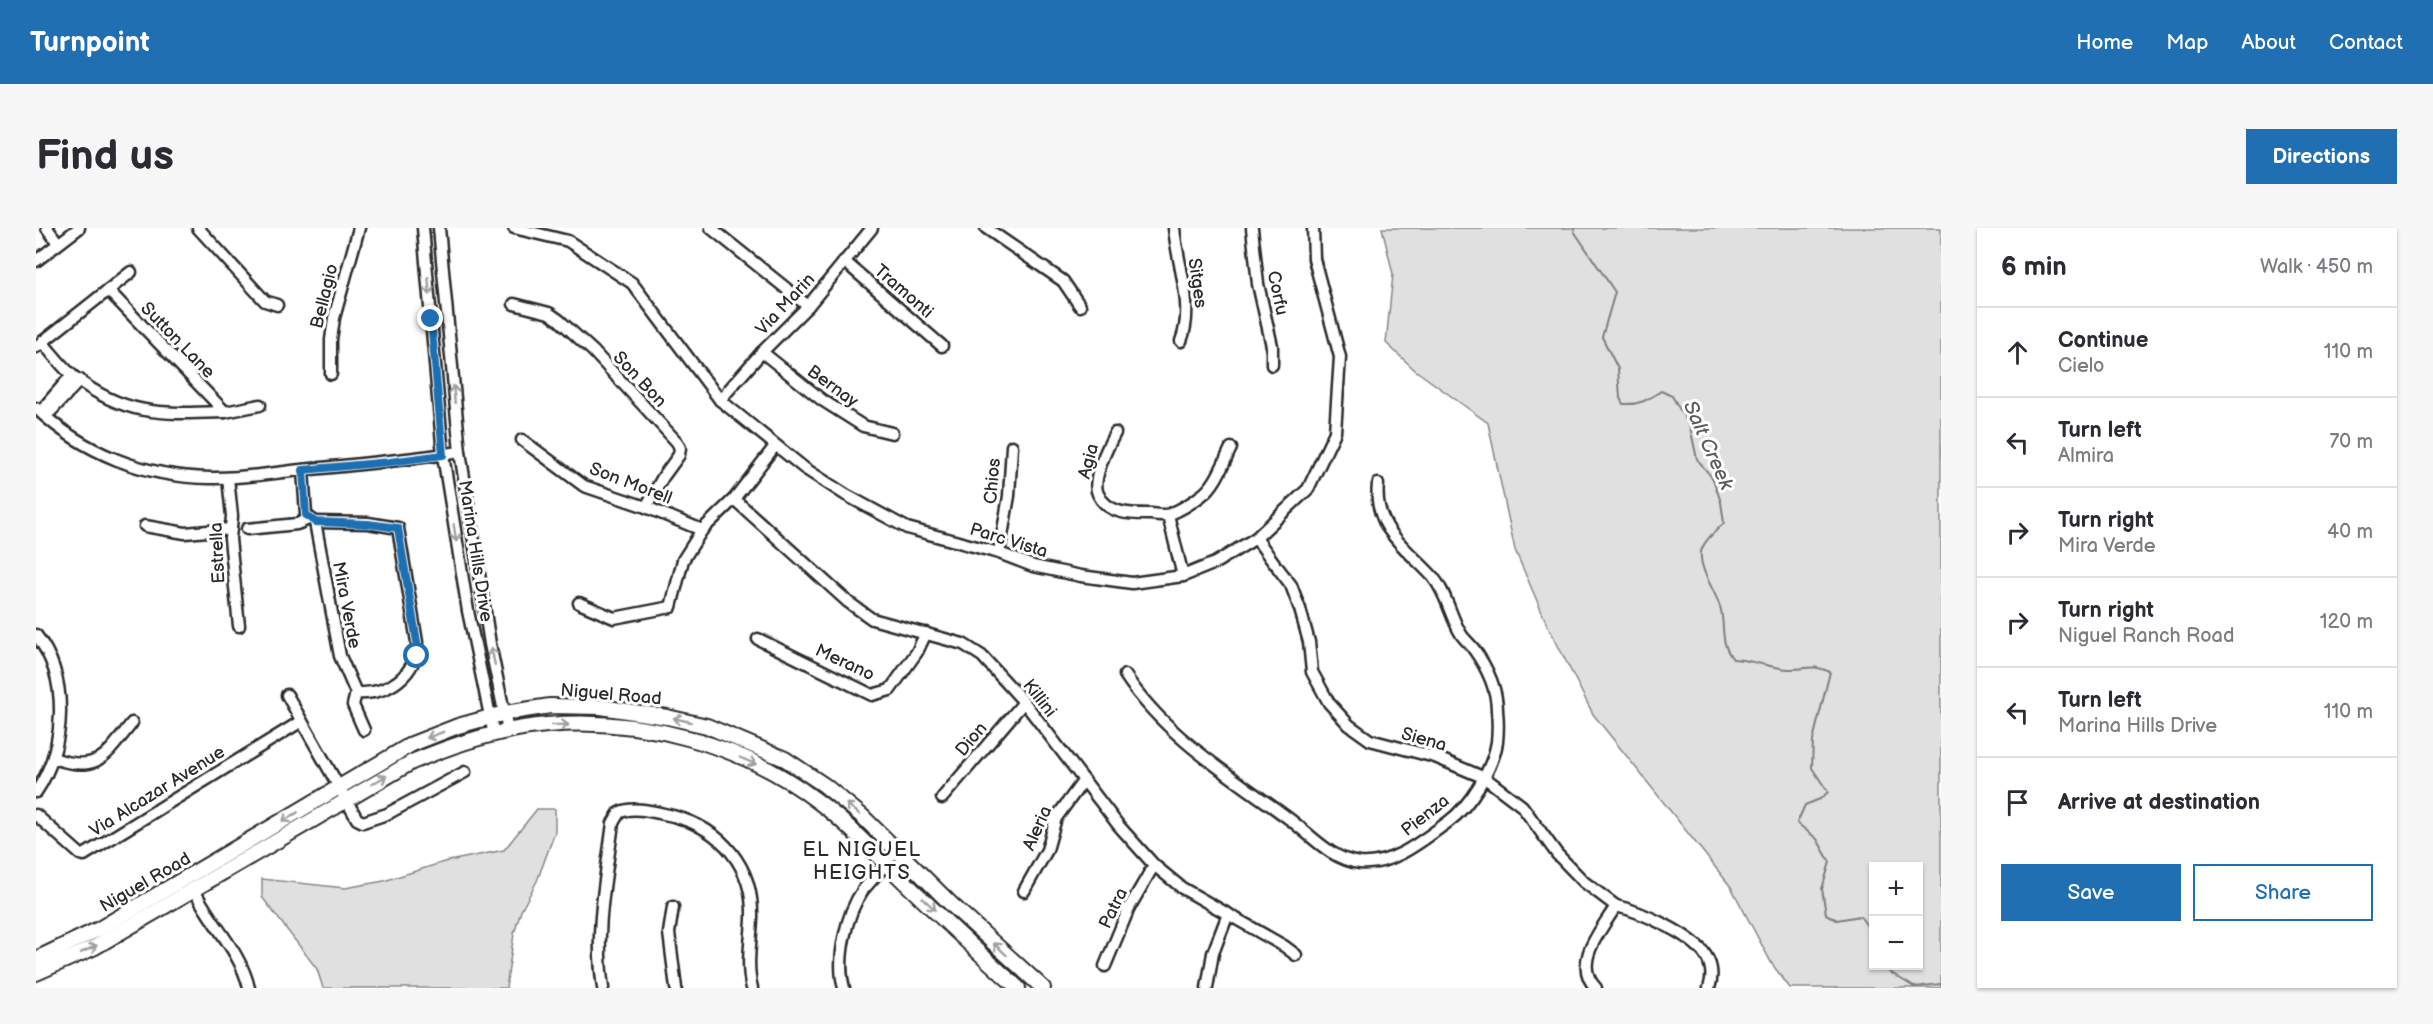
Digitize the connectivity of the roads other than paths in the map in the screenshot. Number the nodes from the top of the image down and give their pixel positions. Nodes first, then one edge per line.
1 (47, 228) edge
2 (80, 228) edge
3 (198, 228) edge
4 (359, 228) edge
5 (423, 228) edge
6 (439, 228) edge
7 (514, 228) edge
8 (711, 228) edge
9 (872, 228) edge
10 (986, 228) edge
11 (1174, 228) edge
12 (1252, 228) edge
13 (1313, 228) edge
14 (58, 243) junction
15 (36, 261) edge
16 (844, 261) junction
17 (131, 272) dead end
18 (108, 290) junction
19 (514, 304) dead end
20 (277, 305) dead end
21 (808, 306) junction
22 (1080, 306) dead end
23 (1181, 341) dead end
24 (39, 344) edge
25 (942, 345) dead end
26 (762, 352) junction
27 (1272, 365) dead end
28 (331, 374) dead end
29 (76, 378) junction
30 (720, 400) junction
31 (260, 405) dead end
32 (39, 411) edge
33 (225, 412) junction
34 (892, 433) dead end
35 (1115, 433) dead end
36 (522, 440) dead end
37 (775, 446) junction
38 (1011, 446) dead end
39 (1231, 448) dead end
40 (460, 452) junction
41 (443, 455) junction
42 (303, 470) junction
43 (228, 478) junction
44 (1378, 484) dead end
45 (734, 499) junction
46 (646, 507) junction
47 (1168, 515) junction
48 (312, 521) junction
49 (145, 526) dead end
50 (231, 529) junction
51 (247, 529) dead end
52 (702, 530) junction
53 (1256, 538) junction
54 (999, 553) junction
55 (1183, 576) junction
56 (579, 603) dead end
57 (239, 626) dead end
58 (926, 633) junction
59 (36, 635) edge
60 (758, 639) dead end
61 (1125, 675) dead end
62 (356, 693) junction
63 (287, 695) dead end
64 (1024, 702) junction
65 (505, 713) junction
66 (489, 718) junction
67 (300, 722) junction
68 (132, 723) dead end
69 (364, 730) dead end
70 (508, 731) junction
71 (494, 735) junction
72 (53, 758) junction
73 (465, 772) dead end
74 (1485, 778) junction
75 (1084, 780) junction
76 (36, 792) edge
77 (343, 793) junction
78 (942, 798) dead end
79 (36, 815) edge
80 (236, 849) junction
81 (895, 850) junction
82 (886, 864) junction
83 (1154, 865) junction
84 (194, 889) junction
85 (1024, 891) dead end
86 (144, 904) junction
87 (1616, 906) junction
88 (673, 907) dead end
89 (1227, 914) junction
90 (1296, 955) dead end
91 (36, 959) edge
92 (1105, 966) dead end
93 (36, 973) edge
94 (249, 988) edge
95 (603, 988) edge
96 (676, 988) edge
97 (752, 988) edge
98 (844, 988) edge
99 (1018, 988) edge
100 (1043, 988) edge
101 (1207, 988) edge
102 (1596, 988) edge
103 (1709, 988) edge

1 - 14 street
2 - 14 street
3 - 20 street
4 - 28 street, Bellagio
5 -> 41 street, Marina Hills Drive
40 -> 6 street, Marina Hills Drive
7 - 30 street, Parc Vista
8 - 21 street
9 - 16 street, Via Marin
10 - 22 street
11 - 23 street, Sitges
12 - 27 street, Corfu
13 - 53 street, Parc Vista
14 - 15 street
16 - 21 street, Via Marin
16 - 25 street, Tramonti
17 - 18 street
18 - 24 street
18 - 33 street, Sutton Lane
19 - 46 street, Son Bon
21 - 26 street, Via Marin
24 - 29 street
26 - 30 street, Via Marin
26 - 34 street, Bernay
29 - 32 street
29 - 33 street
30 - 37 street, Parc Vista
31 - 33 street
32 - 43 street
35 - 47 street, Agia
36 - 46 street, Son Morell
37 - 45 street
37 - 54 street, Parc Vista
38 - 54 street, Chios
39 - 47 street
40 - 41 street
65 -> 40 street, Marina Hills Drive
41 - 42 street
41 -> 66 street, Marina Hills Drive
42 - 43 street
42 - 48 street, Mira Verde
43 - 50 street, Estrella
44 - 74 street, Pienza
45 - 52 street
45 - 58 street, Killini
46 - 52 street, Son Morell
47 - 55 street
48 - 51 street
48 - 62 street, Mira Verde
48 - 62 street
49 - 50 street
50 - 57 street, Estrella
52 - 56 street
53 - 55 street, Parc Vista
53 - 74 street, Siena
54 - 55 street, Parc Vista
58 - 60 street, Merano
58 - 64 street, Killini
59 - 72 street
61 - 74 street, Pienza
62 - 69 street, Mira Verde
63 - 67 street
64 - 75 street, Killini
64 - 78 street, Dion
65 - 66 main road, Niguel Road
65 - 70 street, Marina Hills Drive
81 -> 65 main road, Niguel Road
66 - 71 street, Marina Hills Drive
66 -> 77 main road, Niguel Road
67 - 77 street
67 - 79 street, Via Alcazar Avenue
68 - 72 street
70 - 71 main road, Niguel Road
70 -> 82 main road, Niguel Road
77 -> 71 main road, Niguel Road
72 - 76 street
73 - 77 street
74 - 87 street, Siena
75 - 83 street, Killini
75 - 85 street, Aleria
77 -> 80 main road, Niguel Road
77 - 84 main road, Niguel Road
80 - 84 main road
80 - 86 main road, Niguel Road
81 - 82 street
100 -> 81 main road, Niguel Road
82 - 98 street
82 -> 99 main road, Niguel Road
83 - 89 street, Killini
83 - 92 street, Patra
84 - 86 main road
93 -> 84 main road, Niguel Road
84 - 94 street
86 - 91 main road, Niguel Road
87 - 102 street
87 - 103 street, Siena
88 - 96 street
89 - 90 street, Killini
89 - 101 street
95 - 97 street

